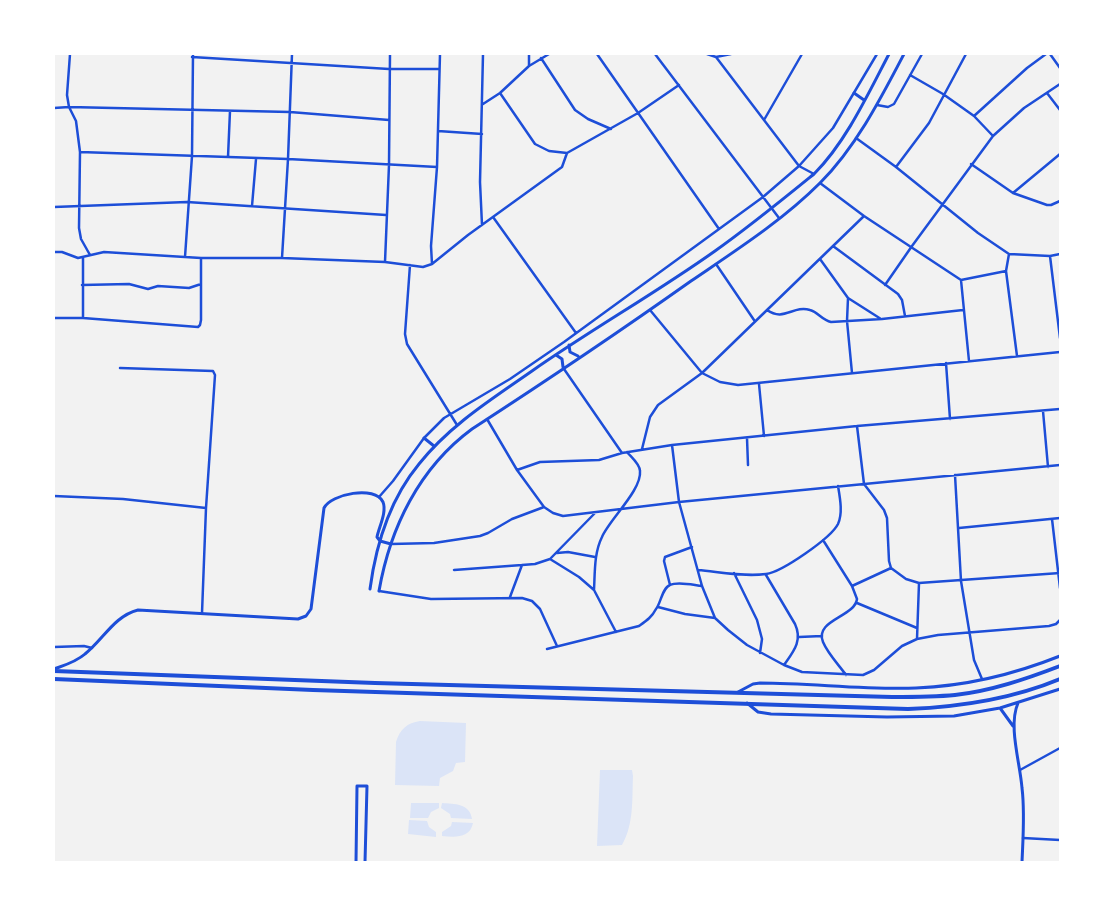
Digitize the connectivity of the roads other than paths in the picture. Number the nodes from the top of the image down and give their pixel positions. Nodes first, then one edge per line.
1 (70, 54) edge
2 (292, 54) edge
3 (390, 54) edge
4 (440, 54) edge
5 (483, 54) edge
6 (529, 54) edge
7 (549, 54) edge
8 (598, 54) edge
9 (655, 54) edge
10 (708, 54) edge
11 (731, 54) edge
12 (802, 54) edge
13 (877, 54) edge
14 (890, 54) edge
15 (904, 54) edge
16 (922, 54) edge
17 (966, 54) edge
18 (1046, 54) edge
19 (1050, 54) edge
20 (193, 56) edge
21 (716, 57) junction
22 (542, 58) junction
23 (292, 64) junction
24 (529, 66) junction
25 (1060, 68) edge
26 (389, 69) junction
27 (439, 69) junction
28 (910, 75) junction
29 (1060, 84) edge
30 (679, 85) junction
31 (500, 93) junction
32 (1047, 93) junction
33 (854, 94) junction
34 (943, 94) junction
35 (864, 100) junction
36 (483, 104) junction
37 (876, 104) junction
38 (69, 107) junction
39 (54, 108) edge
40 (191, 110) junction
41 (1060, 110) edge
42 (230, 111) junction
43 (290, 112) junction
44 (638, 113) junction
45 (974, 116) junction
46 (389, 120) junction
47 (764, 120) junction
48 (611, 129) junction
49 (438, 131) junction
50 (482, 134) junction
51 (993, 136) junction
52 (856, 138) junction
53 (80, 152) junction
54 (567, 153) junction
55 (192, 156) junction
56 (1060, 156) edge
57 (228, 158) junction
58 (256, 159) junction
59 (288, 159) junction
60 (971, 164) junction
61 (389, 165) junction
62 (799, 166) junction
63 (437, 167) junction
64 (896, 167) junction
65 (814, 174) junction
66 (820, 183) junction
67 (1013, 193) junction
68 (763, 197) junction
69 (187, 202) junction
70 (1060, 202) edge
71 (942, 205) junction
72 (80, 206) junction
73 (252, 206) junction
74 (54, 207) edge
75 (285, 208) junction
76 (772, 208) junction
77 (386, 215) junction
78 (864, 216) junction
79 (493, 217) junction
80 (779, 218) junction
81 (482, 225) junction
82 (719, 229) junction
83 (833, 246) junction
84 (912, 246) junction
85 (54, 252) edge
86 (1009, 254) junction
87 (1060, 254) edge
88 (90, 255) junction
89 (1050, 256) junction
90 (185, 257) junction
91 (83, 258) junction
92 (201, 258) junction
93 (282, 258) junction
94 (820, 260) junction
95 (384, 262) junction
96 (432, 264) junction
97 (716, 264) junction
98 (410, 265) junction
99 (1006, 271) junction
100 (961, 280) junction
101 (201, 284) junction
102 (82, 285) junction
103 (886, 285) junction
104 (848, 298) junction
105 (650, 310) junction
106 (767, 310) junction
107 (964, 310) junction
108 (905, 316) junction
109 (54, 318) edge
110 (83, 318) junction
111 (882, 320) junction
112 (755, 321) junction
113 (847, 321) junction
114 (576, 333) junction
115 (1060, 338) edge
116 (568, 345) junction
117 (1060, 352) edge
118 (555, 355) junction
119 (580, 356) junction
120 (1017, 356) junction
121 (969, 361) junction
122 (946, 363) junction
123 (563, 367) junction
124 (120, 368) dead end
125 (702, 373) junction
126 (852, 373) junction
127 (759, 384) junction
128 (1060, 409) edge
129 (1043, 411) junction
130 (450, 414) junction
131 (487, 419) junction
132 (950, 419) junction
133 (457, 425) junction
134 (857, 426) junction
135 (764, 436) junction
136 (424, 438) junction
137 (746, 438) junction
138 (672, 445) junction
139 (434, 446) junction
140 (642, 449) junction
141 (627, 452) junction
142 (622, 453) junction
143 (748, 465) dead end
144 (1060, 465) edge
145 (1048, 467) junction
146 (518, 470) junction
147 (955, 475) junction
148 (864, 484) junction
149 (838, 486) junction
150 (54, 496) edge
151 (379, 497) junction
152 (679, 502) junction
153 (544, 506) junction
154 (206, 508) junction
155 (624, 508) junction
156 (597, 511) junction
157 (1060, 518) edge
158 (1052, 519) junction
159 (959, 528) junction
160 (822, 540) junction
161 (380, 541) junction
162 (391, 544) junction
163 (692, 547) junction
164 (556, 553) junction
165 (595, 557) junction
166 (550, 559) junction
167 (522, 565) junction
168 (891, 568) junction
169 (454, 570) dead end
170 (698, 570) junction
171 (734, 573) junction
172 (1060, 573) edge
173 (766, 574) junction
174 (962, 581) junction
175 (919, 583) junction
176 (670, 585) junction
177 (702, 586) junction
178 (852, 586) junction
179 (1060, 588) edge
180 (370, 589) dead end
181 (594, 590) junction
182 (379, 591) joint
183 (510, 597) junction
184 (857, 603) junction
185 (658, 607) junction
186 (202, 615) junction
187 (715, 618) junction
188 (1060, 620) edge
189 (917, 628) junction
190 (616, 632) junction
191 (969, 634) junction
192 (822, 636) junction
193 (799, 637) junction
194 (917, 639) junction
195 (557, 646) junction
196 (54, 648) edge
197 (92, 648) junction
198 (547, 648) dead end
199 (760, 653) junction
200 (1060, 656) edge
201 (784, 665) junction
202 (1060, 666) edge
203 (54, 670) edge
204 (846, 675) junction
205 (54, 679) edge
206 (982, 679) junction
207 (1060, 679) edge
208 (1060, 689) edge
209 (738, 692) junction
210 (746, 703) junction
211 (1018, 703) junction
212 (1000, 708) junction
213 (1013, 727) junction
214 (1060, 748) edge
215 (1020, 770) junction
216 (1023, 838) junction
217 (1060, 840) edge
218 (356, 862) edge
219 (365, 862) edge
220 (1022, 862) edge

1 - 38 street
2 - 23 street
3 - 26 street
4 - 27 street
5 - 36 street
6 - 24 street
7 - 22 street
8 - 44 street
9 - 30 street
10 - 21 street
11 - 21 street
12 - 47 street
13 - 33 street
14 - 35 main road
15 - 37 main road
16 - 28 street
17 - 34 street
18 - 45 street
19 - 25 street
20 - 23 street
20 - 40 street
21 - 47 street
22 - 24 street
22 - 48 street
23 - 26 street
23 - 43 street
24 - 31 street
26 - 27 street
26 - 46 street
27 - 49 street
28 - 34 street
28 - 37 street
29 - 32 street
30 - 44 street
30 - 68 street
31 - 36 street
31 - 54 street
32 - 41 street
32 - 51 street
33 - 35 main road
33 - 62 street
34 - 45 street
34 - 64 street
35 - 65 main road
36 - 50 street
37 - 52 main road
38 - 39 street
38 - 40 street
38 - 53 street
40 - 42 street
40 - 55 street
42 - 43 street
42 - 57 street
43 - 46 street
43 - 59 street
44 - 48 street
44 - 82 street
45 - 51 street
46 - 61 street
47 - 62 street
48 - 54 street
49 - 50 street
49 - 63 street
50 - 81 street
51 - 60 street
52 - 64 street
52 - 66 main road
53 - 55 street
53 - 72 street
54 - 79 street
55 - 57 street
55 - 69 street
56 - 67 street
57 - 58 street
58 - 59 street
58 - 73 street
59 - 61 street
59 - 75 street
60 - 67 street
60 - 71 street
61 - 63 street
61 - 77 street
62 - 65 street
62 - 68 street
63 - 96 street
64 - 71 street
65 - 76 main road
66 - 78 street
66 - 80 main road
67 - 70 street
68 - 76 street
68 - 82 street
69 - 72 street
69 - 73 street
69 - 90 street
71 - 84 street
71 - 86 street
72 - 74 street
72 - 88 street
73 - 75 street
75 - 77 street
75 - 93 street
76 - 80 street
76 - 116 main road
77 - 95 street
78 - 83 street
78 - 84 street
79 - 81 street
79 - 114 street
80 - 97 main road
81 - 96 street
82 - 114 street
83 - 94 street
83 - 103 street
84 - 100 street
84 - 103 street
85 - 91 street
86 - 89 street
86 - 99 street
87 - 89 street
88 - 90 street
88 - 91 street
89 - 115 street
90 - 92 street
91 - 102 street
92 - 93 street
92 - 101 street
93 - 95 street
94 - 104 street
94 - 106 street
95 - 98 street
96 - 98 street
97 - 105 main road
97 - 112 street
98 - 130 street
99 - 100 street
99 - 120 street
100 - 107 street
101 - 102 street
101 - 110 street
102 - 110 street
103 - 108 street
104 - 111 street
104 - 113 street
105 - 119 main road
105 - 125 street
106 - 112 street
106 - 113 street
107 - 108 street
107 - 121 street
108 - 111 street
109 - 110 street
111 - 113 street
112 - 125 street
113 - 126 street
114 - 130 street
116 - 118 main road
116 - 119 main road
117 - 120 street
118 - 123 main road
118 - 133 main road
119 - 123 main road
120 - 121 street
121 - 122 street
122 - 126 street
122 - 132 street
123 - 131 main road
123 - 142 street
124 - 154 street
125 - 127 street
125 - 140 street
126 - 127 street
127 - 135 street
128 - 129 street
129 - 132 street
129 - 145 street
130 - 133 street
130 - 136 street
131 - 146 street
131 - 162 main road
132 - 134 street
133 - 139 main road
134 - 135 street
134 - 148 street
135 - 137 street
136 - 139 main road
136 - 151 street
137 - 138 street
137 - 143 street
138 - 140 street
138 - 152 street
139 - 161 main road
140 - 141 street
141 - 142 street
141 - 155 street
142 - 146 street
144 - 145 street
145 - 147 street
146 - 153 street
147 - 148 street
147 - 159 street
148 - 149 street
148 - 168 street
149 - 152 street
149 - 160 street
150 - 154 street
151 - 161 main road
151 - 186 main road
152 - 155 street
152 - 163 street
153 - 156 street
153 - 162 street
154 - 186 street
155 - 156 street
155 - 165 street
156 - 164 street
157 - 158 street
158 - 159 street
158 - 172 street
159 - 174 street
160 - 173 street
160 - 178 street
161 - 162 main road
161 - 180 main road
162 - 182 main road
163 - 170 street
163 - 176 street
164 - 165 street
164 - 166 street
165 - 181 street
166 - 167 street
166 - 181 street
167 - 169 street
167 - 183 street
168 - 175 street
168 - 178 street
170 - 171 street
170 - 177 street
171 - 173 street
171 - 199 street
172 - 174 street
172 - 179 street
173 - 193 street
174 - 175 street
174 - 191 street
175 - 189 street
176 - 177 street
176 - 185 street
177 - 187 street
178 - 184 street
181 - 190 street
182 - 183 street
183 - 195 street
184 - 189 street
184 - 192 street
185 - 187 street
185 - 190 street
186 - 197 main road
187 - 199 street
188 - 191 street
189 - 194 street
190 - 195 street
191 - 194 street
191 - 206 street
192 - 193 street
192 - 204 street
193 - 201 street
194 - 204 street
195 - 198 street
196 - 197 street
197 - 203 main road
199 - 201 street
200 - 206 main road
201 - 204 street
202 - 209 highway
203 - 209 highway
205 - 210 highway
206 - 209 main road
207 - 210 highway
208 - 211 main road
210 - 212 main road
211 - 212 main road
211 - 213 main road
212 - 213 main road
213 - 215 main road
214 - 215 street
215 - 216 main road
216 - 217 street
216 - 220 main road
218 - 219 main road

